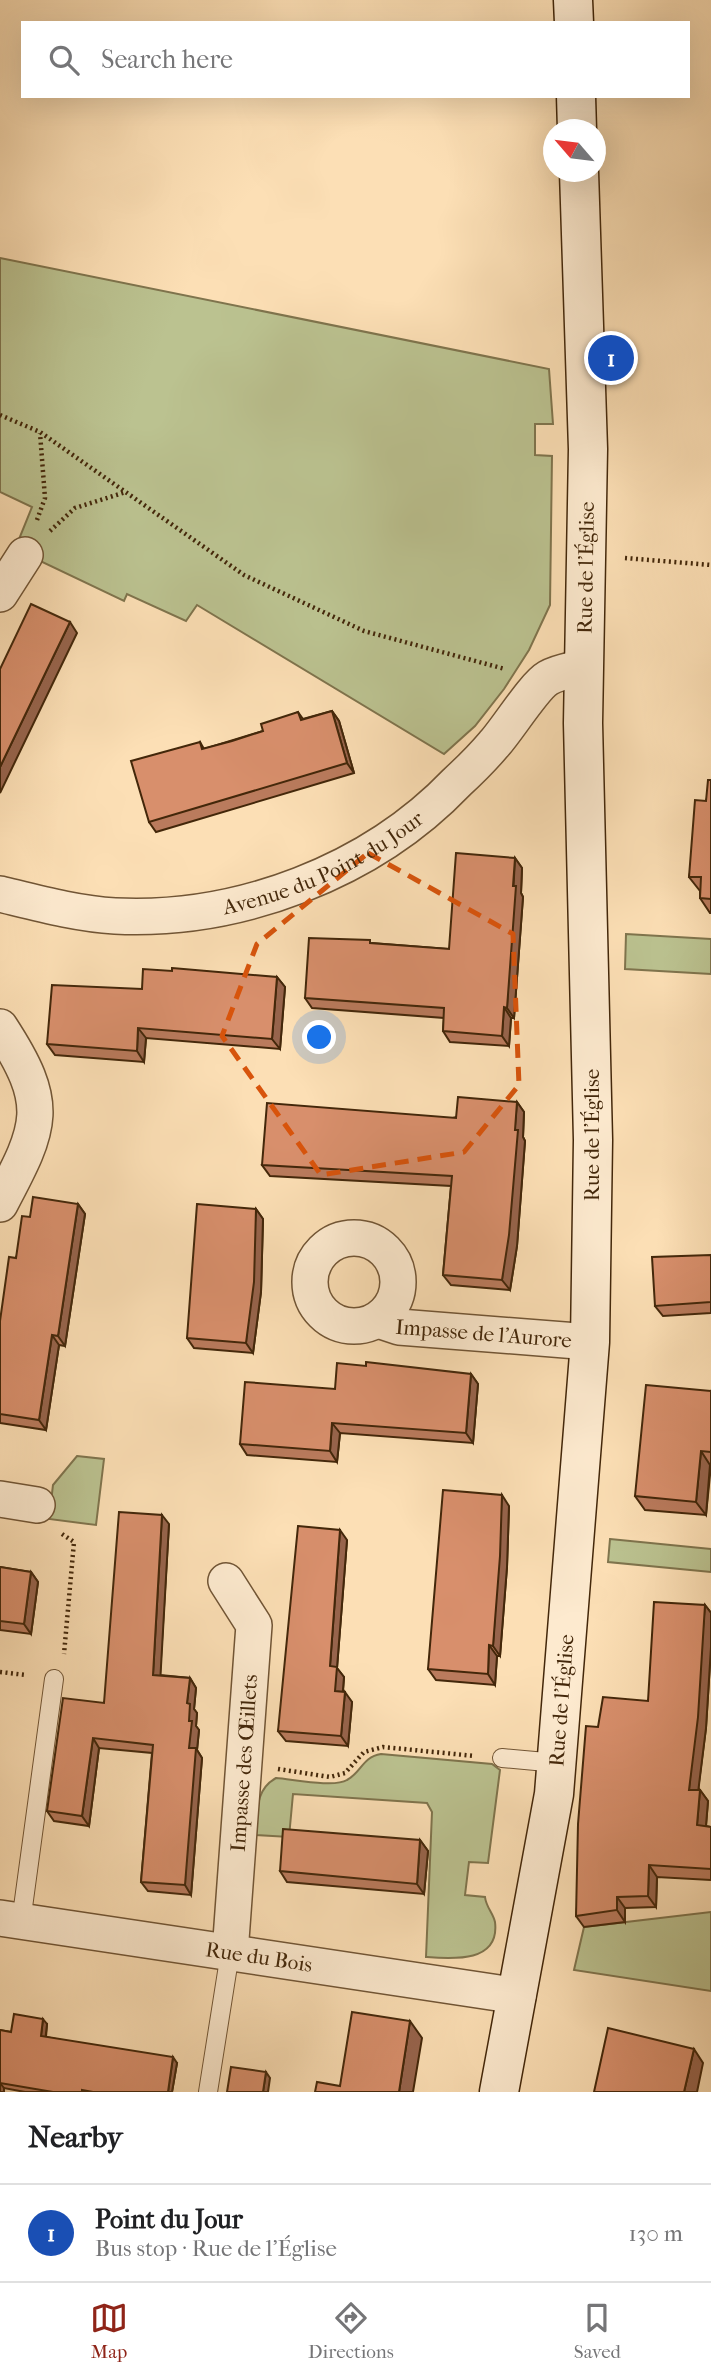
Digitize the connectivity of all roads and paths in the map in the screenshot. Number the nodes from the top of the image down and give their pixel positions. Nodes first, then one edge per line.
1 (573, 0) edge
2 (574, 21) edge
3 (576, 98) edge
4 (577, 119) edge
5 (579, 182) edge
6 (0, 415) edge
7 (40, 432) junction
8 (126, 492) junction
9 (25, 555) junction
10 (622, 557) dead end
11 (711, 565) edge
12 (0, 594) edge
13 (583, 667) junction
14 (546, 678) junction
15 (0, 894) edge
16 (0, 1027) edge
17 (0, 1204) edge
18 (378, 1320) dead end
19 (590, 1342) junction
20 (0, 1499) edge
21 (37, 1505) joint
22 (226, 1581) dead end
23 (54, 1679) joint
24 (502, 1758) joint
25 (557, 1763) junction
26 (243, 1764) junction
27 (10, 1920) edge
28 (230, 1953) junction
29 (518, 1996) junction
30 (208, 2092) edge
31 (499, 2092) edge

1 - 2 street
3 - 4 street
5 - 13 street, Rue de l'Église
6 - 7 path
7 - 8 path
7 - 9 path
8 - 9 path
8 - 14 path
9 - 12 street
10 - 11 path
13 - 14 street
13 - 19 street, Rue de l'Église
14 - 15 street, Avenue du Point du Jour
16 - 17 street
18 - 19 street, Impasse de l'Aurore
19 - 25 street, Rue de l'Église
20 - 21 street
21 - 23 path
22 - 26 street, Impasse des Œillets
23 - 27 lane
24 - 25 lane
24 - 26 path
25 - 29 street, Rue de l'Église
26 - 28 street, Impasse des Œillets
27 - 28 street, Rue du Bois
28 - 29 street, Rue du Bois
28 - 30 lane
29 - 31 street, Rue de l'Église

